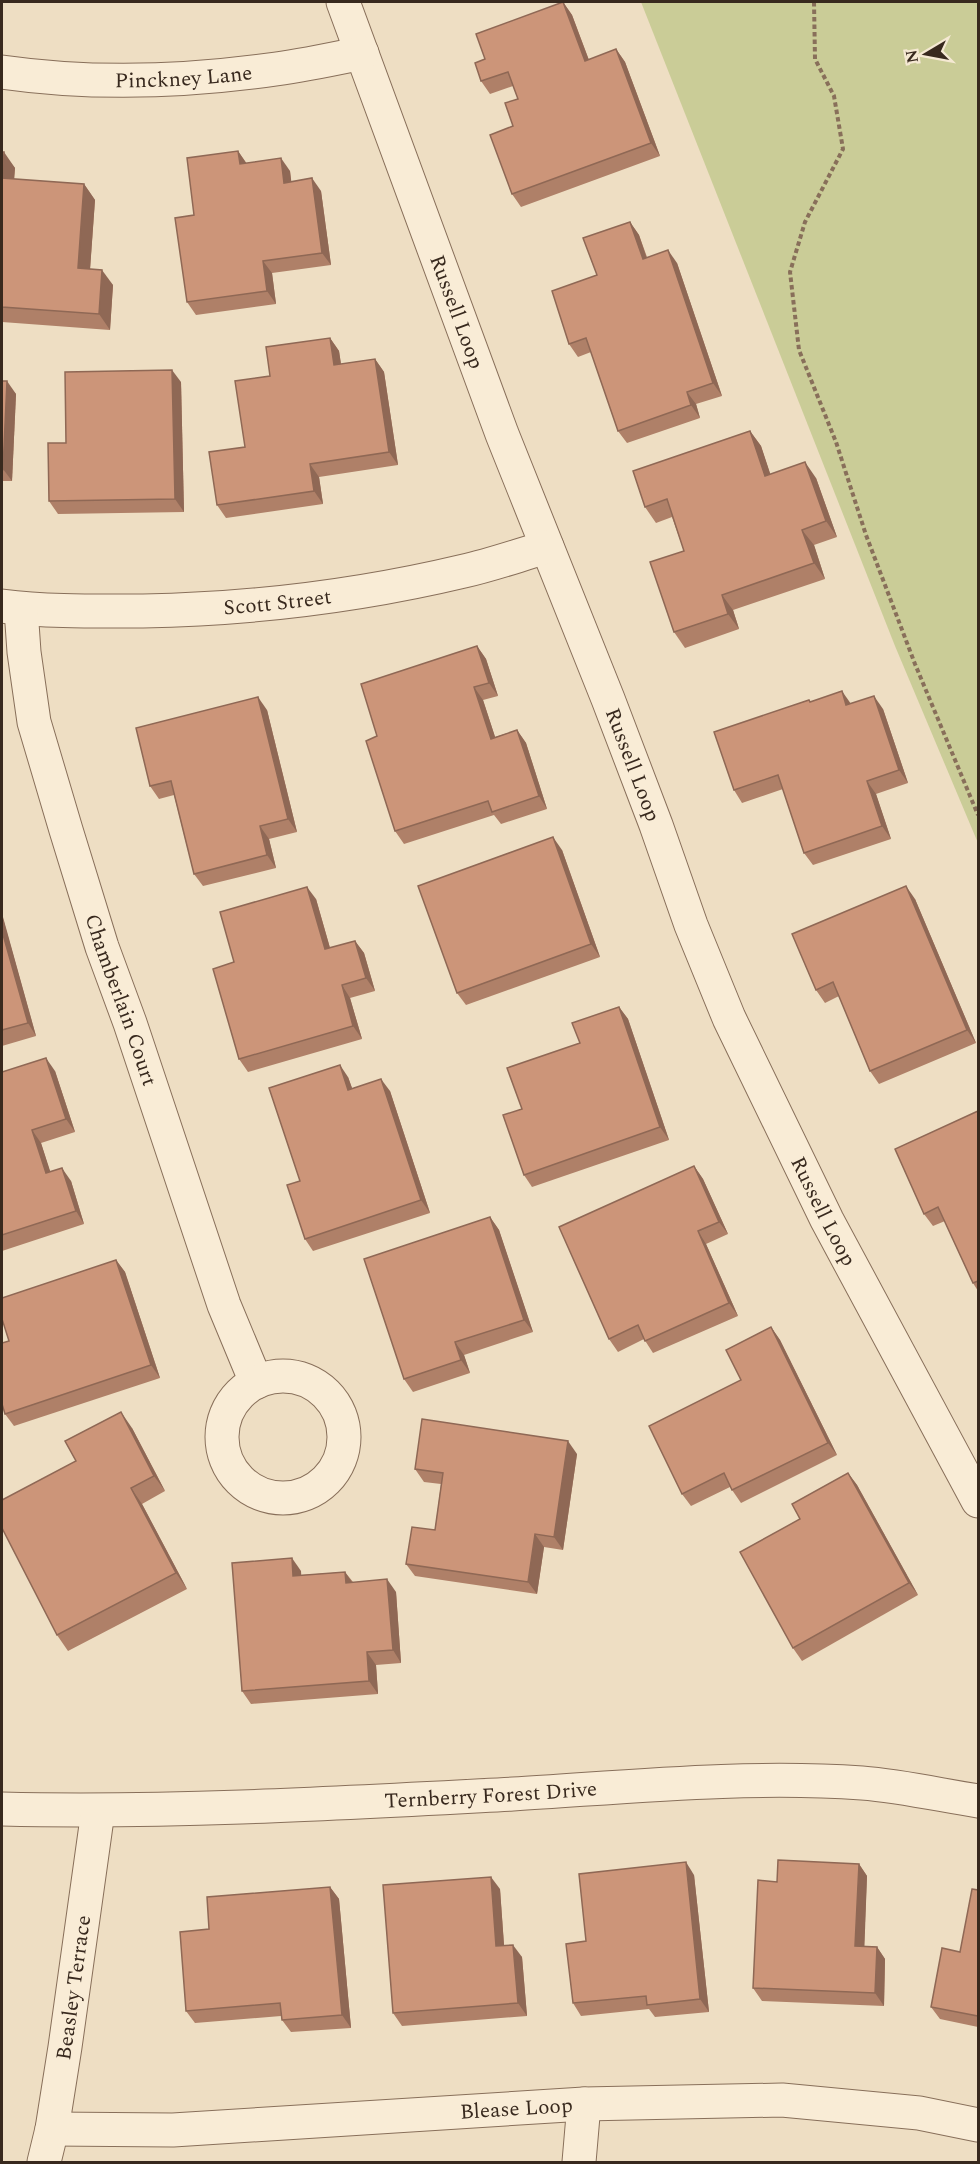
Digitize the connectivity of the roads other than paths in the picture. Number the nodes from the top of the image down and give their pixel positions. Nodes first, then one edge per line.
1 (343, 2) edge
2 (362, 53) junction
3 (2, 72) edge
4 (547, 547) junction
5 (11, 607) edge
6 (256, 1382) dead end
7 (978, 1502) edge
8 (978, 1801) edge
9 (2, 1809) edge
10 (98, 1811) junction
11 (584, 2104) junction
12 (978, 2125) edge
13 (52, 2129) junction
14 (44, 2163) edge
15 (579, 2163) edge

1 - 2 street, Russell Loop
2 - 3 street, Pinckney Lane
2 - 4 street, Russell Loop
4 - 5 street, Scott Street
4 - 7 street, Russell Loop
5 - 6 street, Chamberlain Court
8 - 10 street, Ternberry Forest Drive
9 - 10 street, Ternberry Forest Drive
10 - 13 street, Beasley Terrace
11 - 12 street, Blease Loop
11 - 13 street, Blease Loop
11 - 15 street
13 - 14 street, Beasley Terrace

